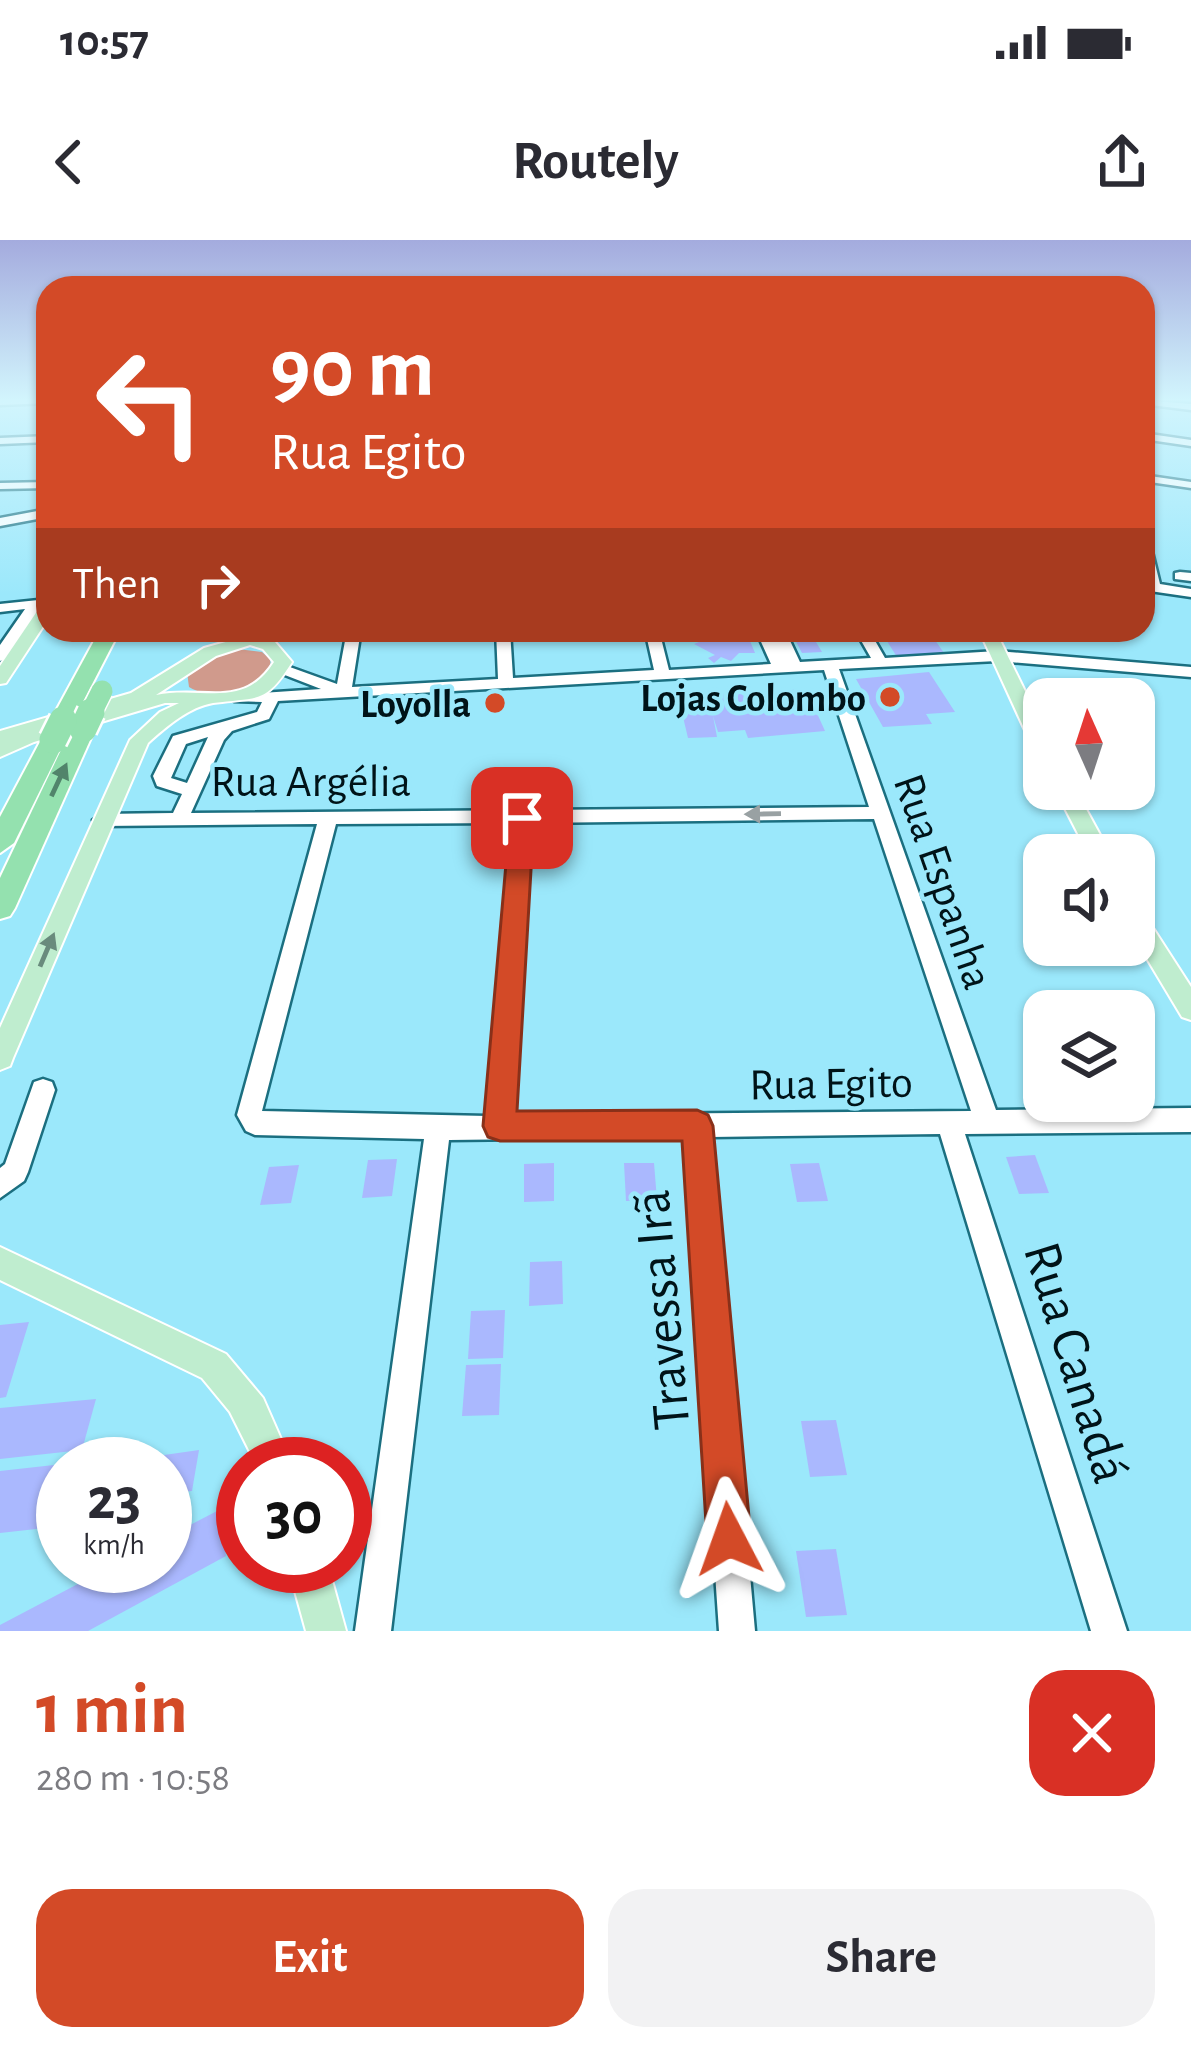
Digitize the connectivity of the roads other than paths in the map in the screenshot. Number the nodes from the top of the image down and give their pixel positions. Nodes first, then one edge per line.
1 (1155, 480) edge
2 (1191, 485) edge
3 (36, 486) edge
4 (0, 487) edge
5 (36, 515) edge
6 (0, 522) edge
7 (1155, 588) edge
8 (1191, 593) edge
9 (36, 606) edge
10 (0, 608) edge
11 (36, 616) edge
12 (104, 642) edge
13 (127, 642) edge
14 (353, 642) edge
15 (504, 642) edge
16 (655, 642) edge
17 (869, 642) edge
18 (992, 642) edge
19 (249, 643) joint
20 (6, 656) edge
21 (998, 656) junction
22 (881, 663) junction
23 (830, 666) junction
24 (182, 667) junction
25 (282, 669) junction
26 (1191, 672) edge
27 (663, 675) junction
28 (0, 679) edge
29 (506, 683) junction
30 (347, 693) junction
31 (272, 697) junction
32 (194, 698) junction
33 (240, 698) junction
34 (1023, 707) edge
35 (226, 727) junction
36 (0, 737) edge
37 (0, 751) edge
38 (192, 790) junction
39 (880, 812) junction
40 (522, 818) junction
41 (102, 820) junction
42 (179, 820) junction
43 (328, 820) junction
44 (0, 843) edge
45 (0, 908) edge
46 (1155, 951) edge
47 (1191, 1009) edge
48 (0, 1058) edge
49 (43, 1090) dead end
50 (1191, 1120) edge
51 (987, 1121) junction
52 (949, 1123) junction
53 (500, 1126) junction
54 (697, 1126) junction
55 (438, 1128) junction
56 (0, 1184) edge
57 (0, 1263) edge
58 (263, 1437) edge
59 (315, 1593) edge
60 (326, 1631) edge
61 (373, 1631) edge
62 (736, 1631) edge
63 (1109, 1631) edge

1 - 2 street
3 - 4 street
5 - 6 street
7 - 8 street
9 - 10 street
11 - 20 main road
12 - 44 highway, bridge
45 -> 13 highway, bridge
14 - 30 street
15 - 29 street
16 - 27 street
17 - 22 street
18 - 21 main road
19 - 24 main road
19 - 25 main road
20 - 28 main road
21 - 22 street
21 - 26 street
21 - 34 main road
22 - 23 street
23 - 27 street
23 - 39 street, Rua Espanha
24 - 32 main road
24 - 36 main road
25 - 30 street
25 - 33 main road
27 - 29 street
29 - 30 street
30 - 31 street
31 - 33 street
31 - 35 street
32 - 33 main road
32 - 37 main road
32 - 41 main road
35 - 38 street
35 - 38 street
38 - 42 street
39 -> 40 street, Rua Argélia
39 - 51 street, Rua Espanha
40 - 43 street, Rua Argélia
40 - 53 street
41 - 42 street, Rua Argélia
48 -> 41 main road
42 - 43 street, Rua Argélia
43 - 55 street, Rua Egito
46 - 47 main road
49 - 56 street
50 - 51 street, Rua Egito
51 - 52 street, Rua Egito
52 - 54 street, Rua Egito
52 - 63 street, Rua Canadá
53 - 54 street, Rua Egito
53 - 55 street, Rua Egito
54 - 62 street, Travessa Irã
55 - 61 street
57 - 58 main road
59 - 60 main road

